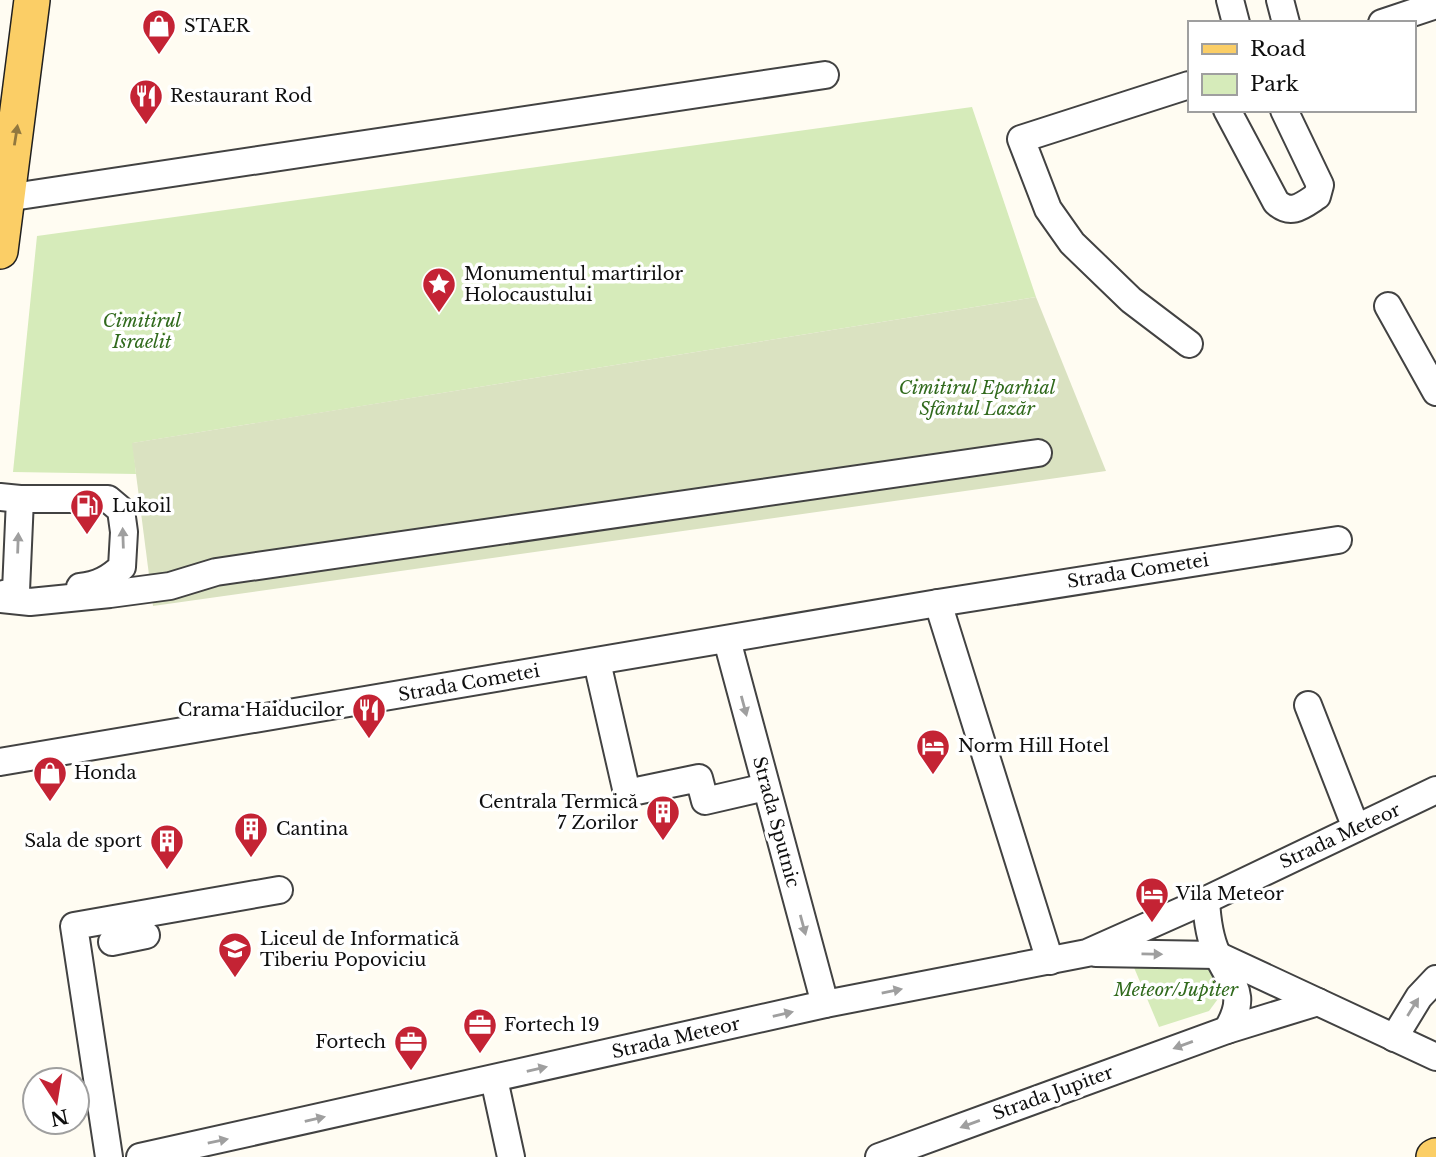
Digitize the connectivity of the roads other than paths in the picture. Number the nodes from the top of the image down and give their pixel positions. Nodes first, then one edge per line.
1 (8, 0) edge
2 (33, 0) edge
3 (1230, 0) edge
4 (1280, 0) edge
5 (1436, 5) edge
6 (1235, 21) edge
7 (1285, 21) edge
8 (1388, 21) edge
9 (0, 73) edge
10 (825, 75) dead end
11 (1188, 85) edge
12 (1228, 112) edge
13 (1284, 112) edge
14 (6, 198) junction
15 (0, 251) edge
16 (1388, 306) dead end
17 (1189, 344) dead end
18 (1436, 392) edge
19 (1038, 453) dead end
20 (10, 498) edge
21 (1338, 540) dead end
22 (5, 595) edge
23 (938, 603) junction
24 (727, 640) junction
25 (597, 662) junction
26 (1308, 705) dead end
27 (0, 762) edge
28 (766, 787) junction
29 (1436, 790) edge
30 (1356, 828) junction
31 (279, 890) dead end
32 (1206, 900) junction
33 (1087, 953) junction
34 (1217, 955) junction
35 (1050, 961) junction
36 (1436, 979) edge
37 (1318, 1002) junction
38 (825, 1004) junction
39 (1227, 1030) junction
40 (1394, 1038) junction
41 (1436, 1058) edge
42 (494, 1079) junction
43 (251, 1146) edge
44 (109, 1157) edge
45 (140, 1157) edge
46 (510, 1157) edge
47 (879, 1157) edge

1 - 9 main road
14 -> 2 main road
3 - 6 street
4 - 7 street
5 - 8 street
10 - 14 street
11 - 17 street
12 - 13 street
14 - 15 main road
16 - 18 street
19 - 22 street
22 -> 20 street
22 -> 20 street
21 - 23 street, Strada Cometei
23 - 24 street, Strada Cometei
23 - 35 street
24 - 25 street, Strada Cometei
24 -> 28 street, Strada Sputnic
25 - 27 street, Strada Cometei
25 - 28 street
26 - 30 street
28 -> 38 street, Strada Sputnic
29 - 30 street, Strada Meteor
30 - 32 street, Strada Meteor
31 - 44 street
32 - 33 street, Strada Meteor
32 - 34 street
33 -> 34 street
33 - 35 street, Strada Meteor
34 - 37 street
34 - 39 street
38 -> 35 street, Strada Meteor
40 -> 36 street
37 - 39 street, Strada Jupiter
37 - 40 street
42 -> 38 street, Strada Meteor
39 -> 47 street, Strada Jupiter
40 - 41 street
43 -> 42 street, Strada Meteor
42 - 46 street
45 -> 43 street, Strada Meteor

